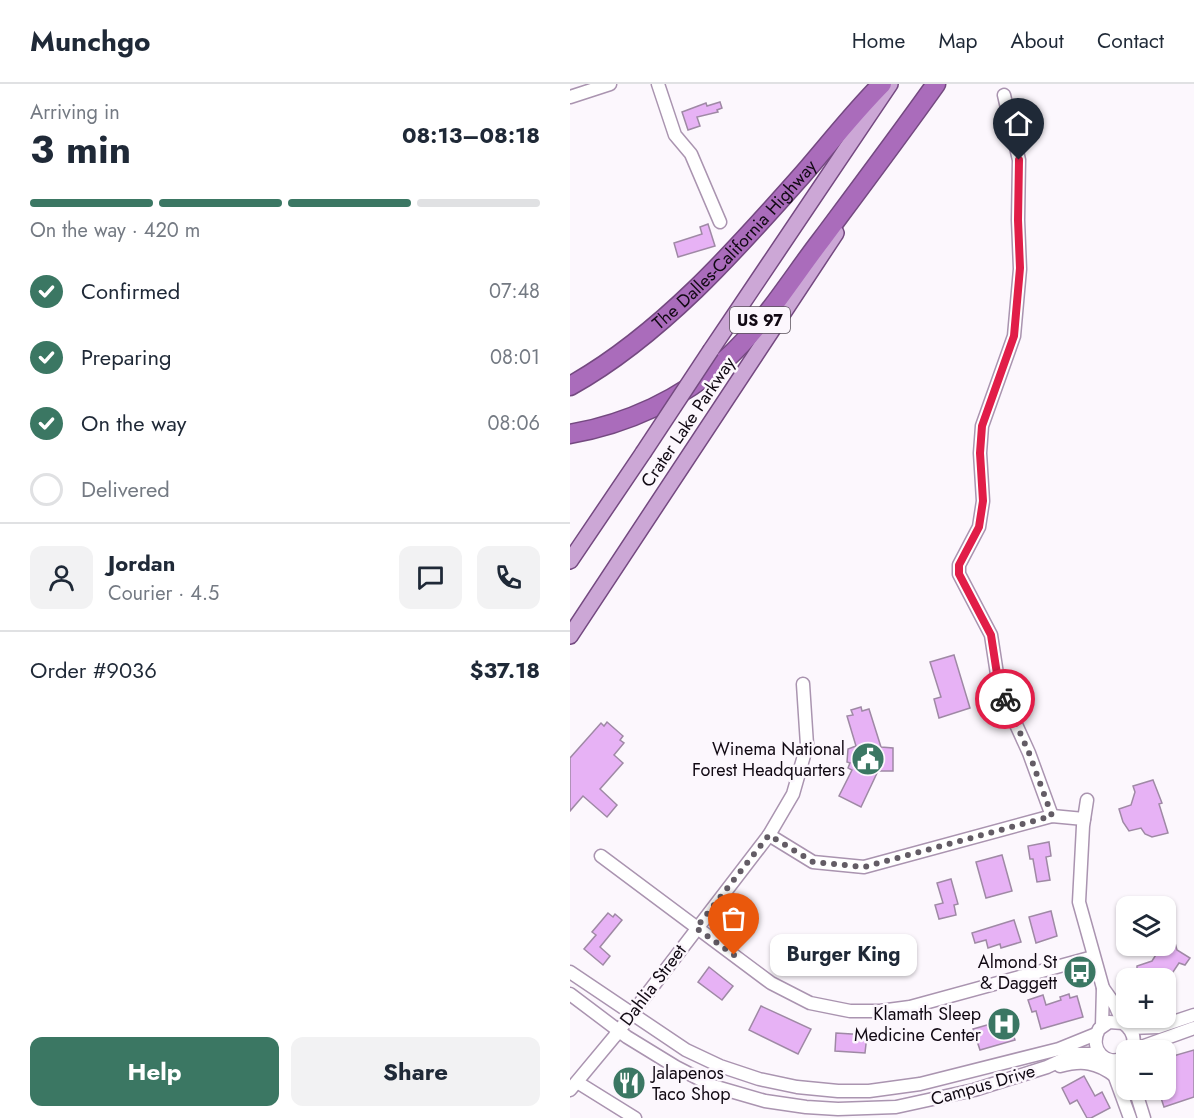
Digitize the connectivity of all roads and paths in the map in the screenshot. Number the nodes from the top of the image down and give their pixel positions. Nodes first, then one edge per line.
1 (610, 84) edge
2 (658, 84) edge
3 (882, 84) edge
4 (890, 84) edge
5 (936, 84) edge
6 (1004, 95) dead end
7 (570, 97) edge
8 (897, 138) junction
9 (720, 222) dead end
10 (570, 386) edge
11 (570, 434) edge
12 (570, 561) edge
13 (570, 636) edge
14 (802, 684) dead end
15 (1087, 800) dead end
16 (1052, 816) junction
17 (1084, 819) junction
18 (769, 835) junction
19 (601, 855) dead end
20 (696, 928) junction
21 (1093, 957) junction
22 (570, 972) edge
23 (1103, 988) junction
24 (570, 994) edge
25 (1116, 1008) edge
26 (631, 1014) junction
27 (1194, 1015) edge
28 (1176, 1021) edge
29 (1116, 1023) edge
30 (1194, 1028) edge
31 (618, 1030) junction
32 (1099, 1030) junction
33 (1160, 1040) edge
34 (1104, 1057) junction
35 (1116, 1060) edge
36 (1047, 1067) junction
37 (1115, 1076) junction
38 (574, 1086) edge
39 (1138, 1100) edge
40 (868, 1113) edge
41 (635, 1118) edge
42 (1130, 1118) edge
43 (1144, 1118) edge

1 - 7 street
2 - 9 street
3 - 10 highway, The Dalles-California Highway
4 - 12 main road, Crater Lake Parkway, bridge
5 - 8 highway, US 97
6 - 16 street
8 - 11 highway, US 97
8 - 13 main road, Crater Lake Parkway
14 - 18 street, Dahlia Street
15 - 17 street
16 - 17 street
16 - 18 street
17 - 21 street
18 - 20 street, Dahlia Street
19 - 20 street
20 - 21 street
20 - 26 street, Dahlia Street
21 - 23 street
22 - 26 street, Campus Drive
23 - 25 street
23 - 32 street
24 - 31 street, Campus Drive
26 - 31 street, Dahlia Street
26 - 32 street, Campus Drive
27 - 28 street
29 - 32 street, Campus Drive
30 - 33 street
31 - 38 street, Dahlia Street
31 - 40 street, Campus Drive
32 - 34 street
34 - 35 street, Campus Drive
34 - 36 street, Campus Drive
34 - 37 street
36 - 37 street
36 - 40 street, Campus Drive
37 - 42 street
38 - 41 street
39 - 43 street

